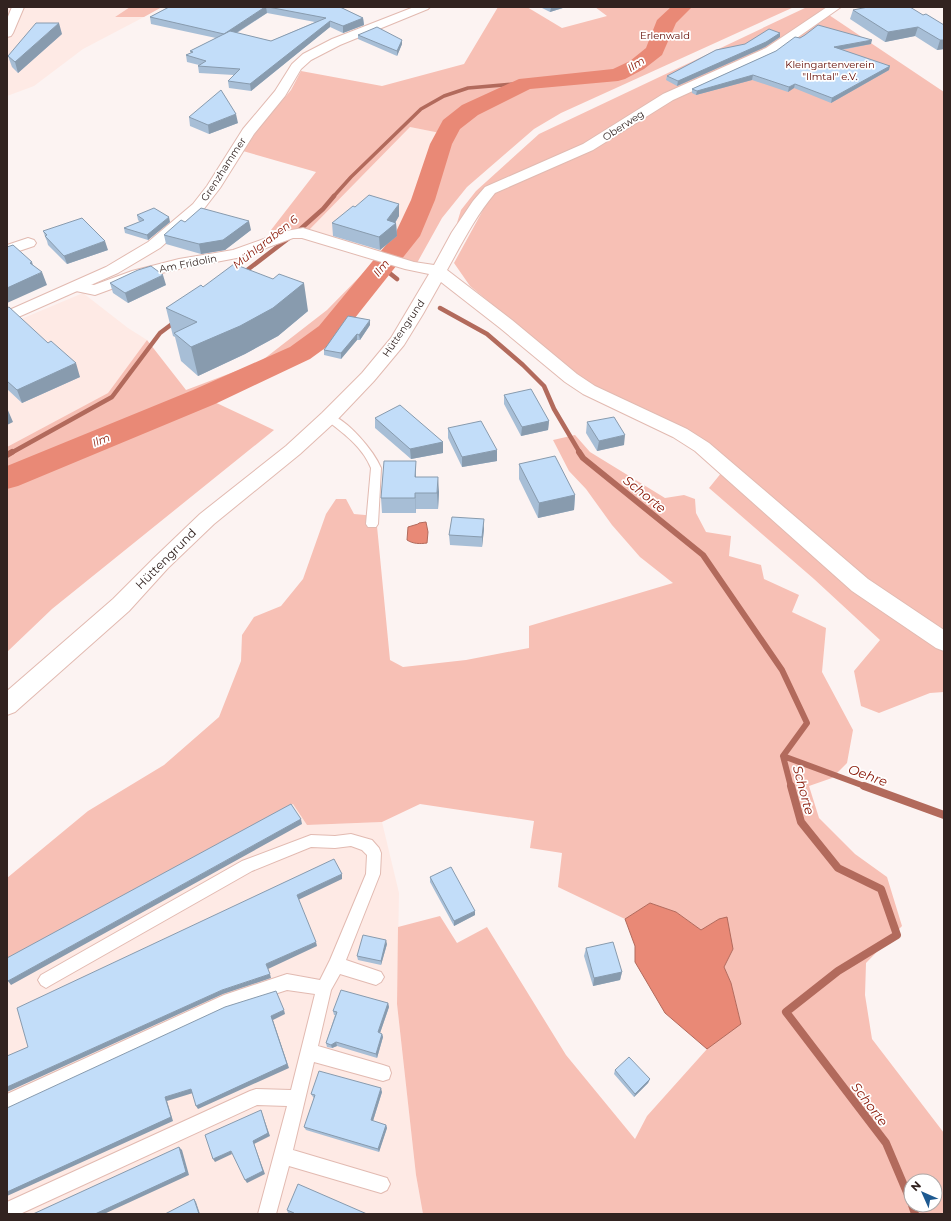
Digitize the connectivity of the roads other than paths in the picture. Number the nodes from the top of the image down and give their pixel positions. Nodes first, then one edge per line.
1 (18, 7) edge
2 (424, 7) edge
3 (835, 7) edge
4 (7, 33) edge
5 (28, 243) dead end
6 (7, 250) edge
7 (438, 271) junction
8 (77, 287) junction
9 (7, 317) edge
10 (329, 418) junction
11 (372, 524) dead end
12 (944, 642) edge
13 (7, 705) edge
14 (336, 965) junction
15 (376, 977) dead end
16 (46, 980) dead end
17 (324, 988) junction
18 (309, 1052) junction
19 (383, 1073) dead end
20 (297, 1098) junction
21 (7, 1103) edge
22 (283, 1156) junction
23 (381, 1184) dead end
24 (7, 1211) edge
25 (267, 1214) edge

1 - 4 street
2 - 8 street, Grenzhammer
3 - 7 street, Oberweg
5 - 6 street
7 - 8 street, Am Fridolin
7 - 10 street, Hüttengrund
7 - 12 street
8 - 9 street, Grenzhammer
10 - 11 lane
10 - 13 street, Hüttengrund
14 - 15 lane
14 - 16 lane
14 - 17 lane
17 - 18 lane
17 - 21 lane
18 - 19 lane
18 - 20 lane
20 - 22 lane
20 - 24 lane
22 - 23 lane
22 - 25 lane

